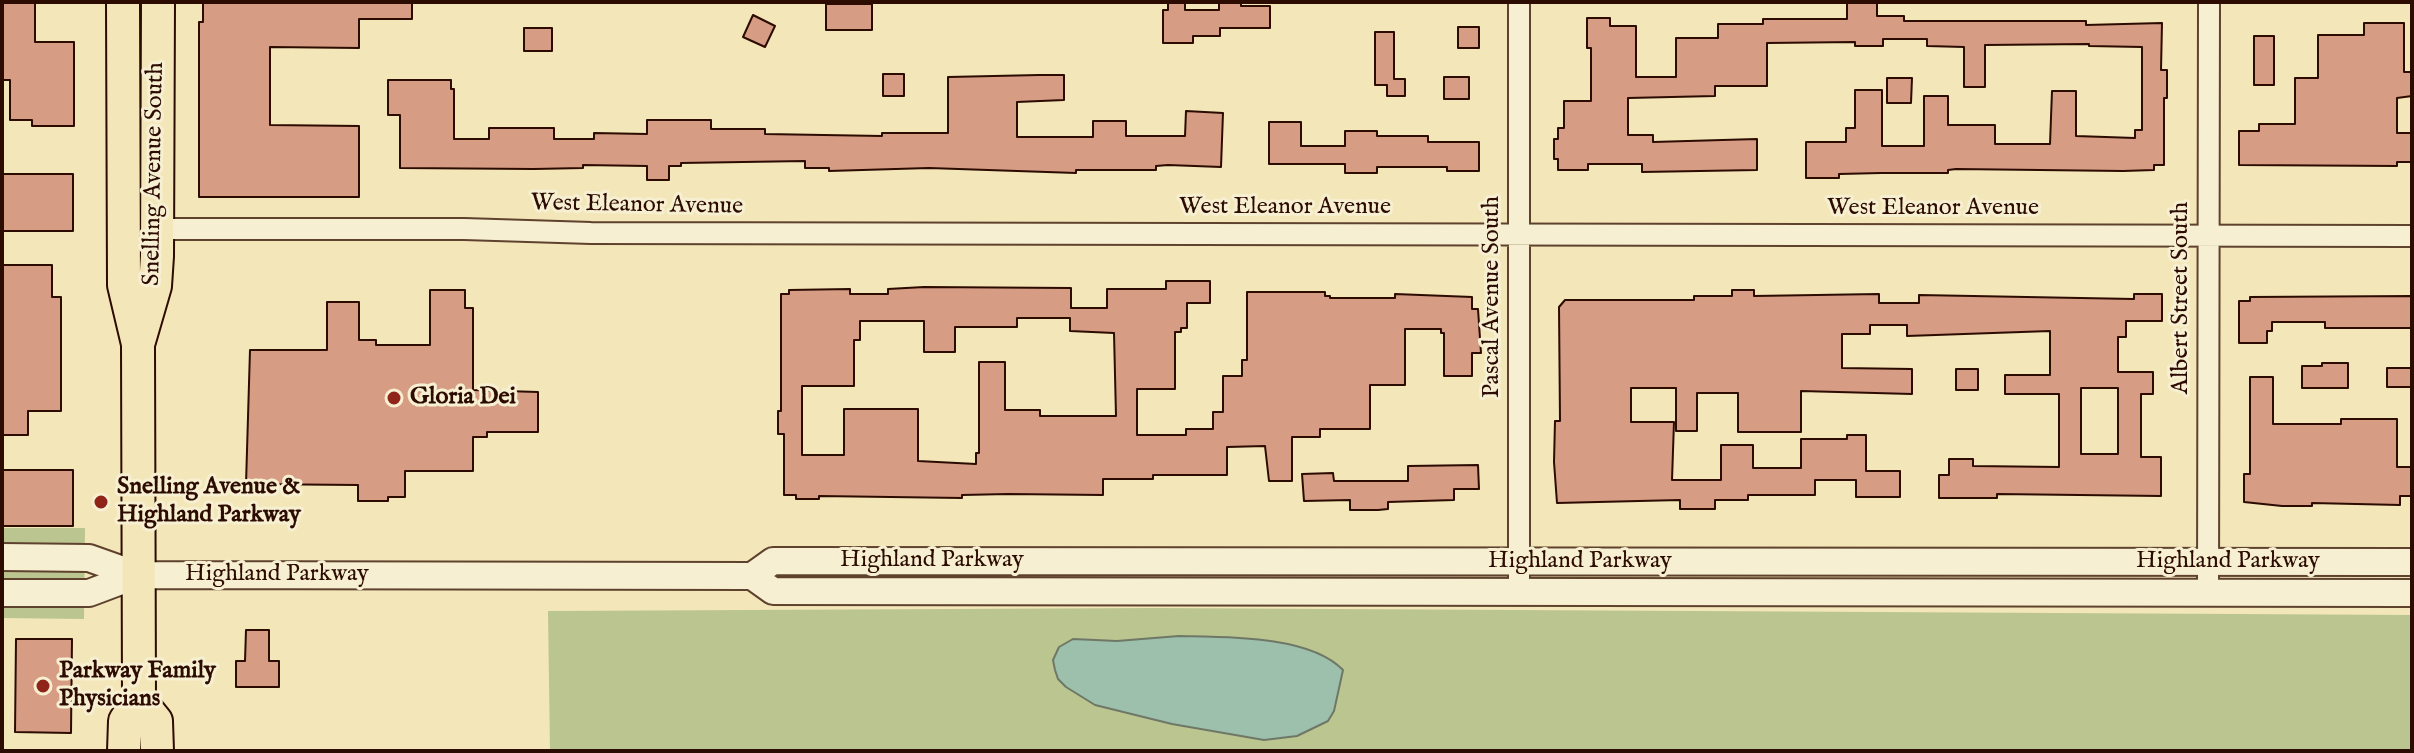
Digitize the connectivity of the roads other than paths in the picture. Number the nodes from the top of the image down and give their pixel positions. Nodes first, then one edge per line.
1 (123, 2) edge
2 (158, 2) edge
3 (1519, 2) edge
4 (2209, 2) edge
5 (158, 229) junction
6 (1519, 234) junction
7 (2208, 236) junction
8 (2412, 236) edge
9 (138, 344) junction
10 (2, 557) edge
11 (2208, 561) junction
12 (1518, 562) junction
13 (2412, 562) edge
14 (137, 575) junction
15 (752, 576) junction
16 (1519, 591) junction
17 (2, 593) edge
18 (2208, 593) junction
19 (2412, 593) edge
20 (139, 700) junction
21 (124, 751) edge
22 (157, 751) edge

1 - 9 main road, Snelling Avenue South
2 - 5 main road, Snelling Avenue South
3 - 6 street, Pascal Avenue South
4 - 7 street, Albert Street South
5 - 6 street, West Eleanor Avenue
5 - 9 main road, Snelling Avenue South
6 - 7 street, West Eleanor Avenue
6 - 12 street, Pascal Avenue South
7 - 8 street, West Eleanor Avenue
7 - 11 street, Albert Street South
9 - 14 main road, Snelling Avenue South
10 - 14 street, Highland Parkway
11 - 12 street, Highland Parkway
11 - 13 street, Highland Parkway
11 - 18 street, Albert Street South
12 - 15 street, Highland Parkway
12 - 16 street, Pascal Avenue South
14 - 15 street, Highland Parkway
14 - 17 street, Highland Parkway
14 - 20 main road, Snelling Avenue South
15 - 16 street, Highland Parkway
16 - 18 street, Highland Parkway
18 - 19 street, Highland Parkway
20 - 21 main road, Snelling Avenue South
20 - 22 main road, Snelling Avenue South

